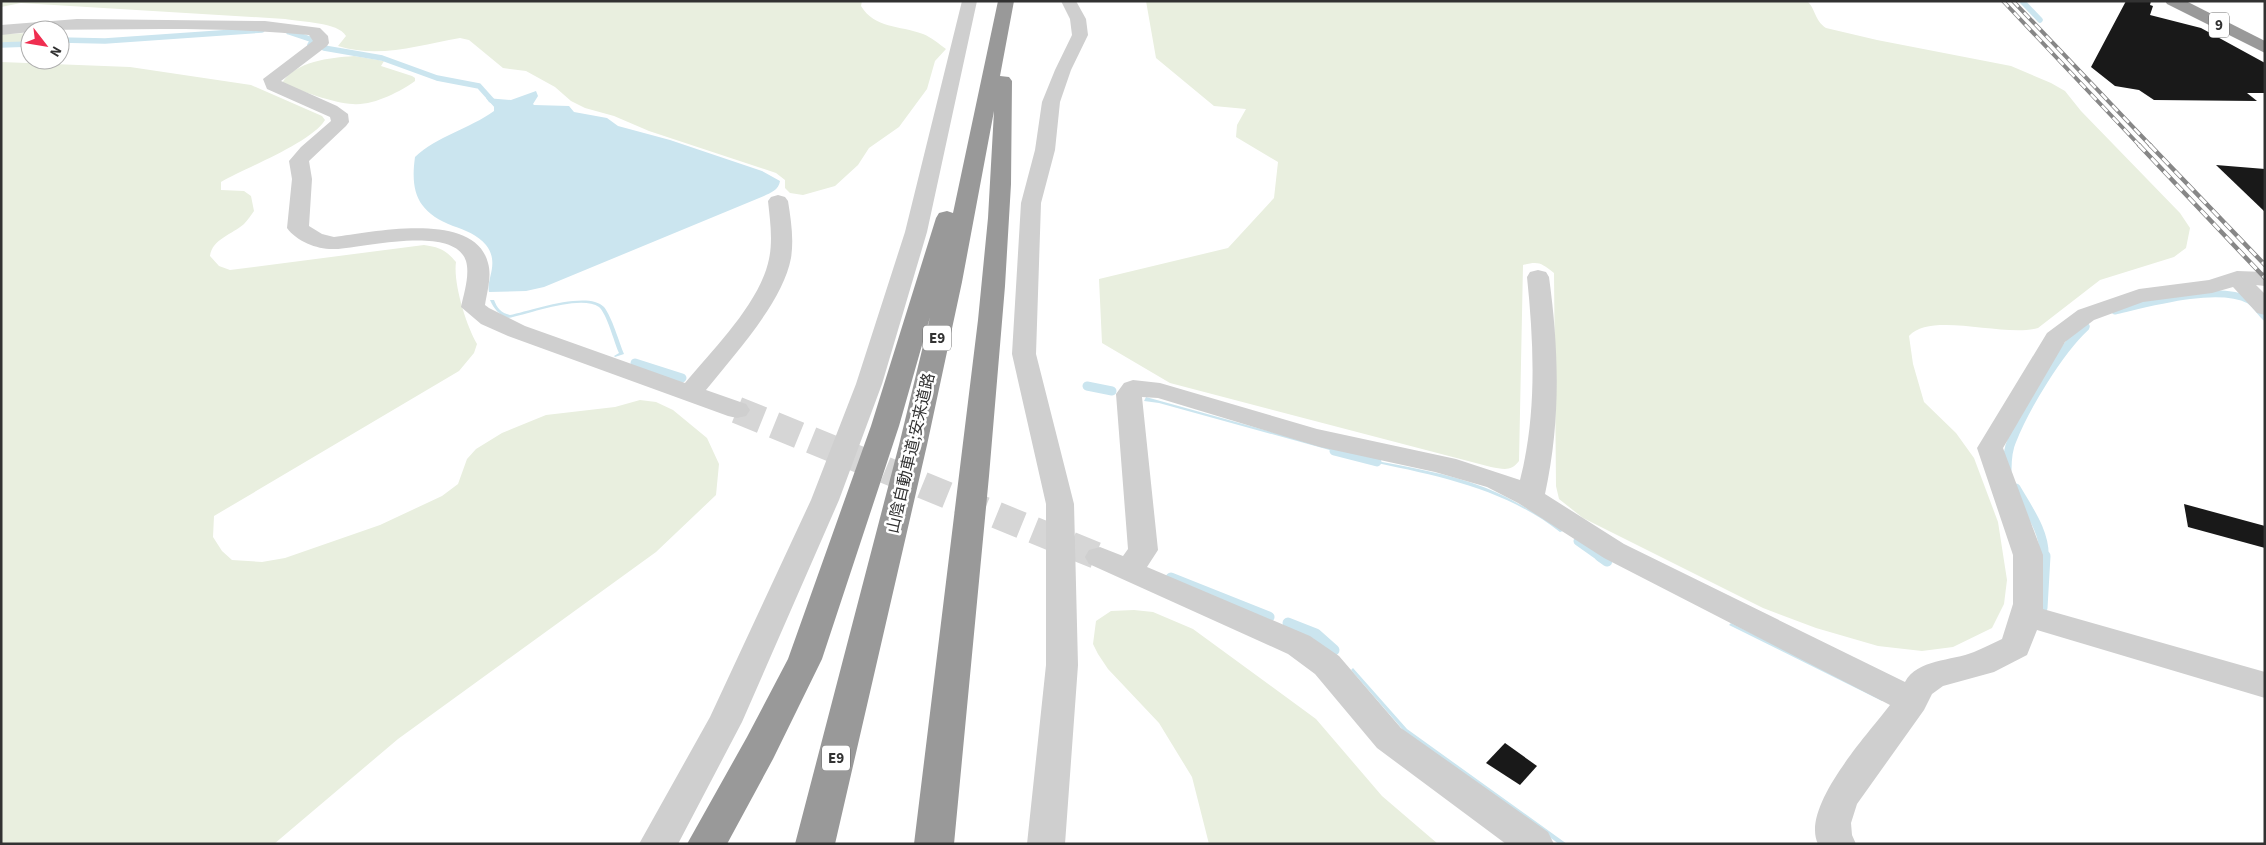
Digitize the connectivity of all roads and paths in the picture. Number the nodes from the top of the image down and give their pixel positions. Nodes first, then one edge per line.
1 (970, 1) edge
2 (1068, 1) edge
3 (2173, 1) edge
4 (1004, 14) edge
5 (1, 30) edge
6 (2265, 48) edge
7 (989, 96) junction
8 (778, 201) dead end
9 (1538, 277) dead end
10 (2237, 278) junction
11 (2265, 279) edge
12 (2265, 308) edge
13 (691, 392) junction
14 (737, 410) tunnel mouth
15 (1530, 497) junction
16 (2025, 615) junction
17 (2265, 685) edge
18 (1912, 701) junction
19 (658, 844) edge
20 (706, 844) edge
21 (815, 844) edge
22 (934, 844) edge
23 (1046, 844) edge
24 (1535, 844) edge
25 (1837, 844) edge

1 - 19 street
2 - 23 street
3 - 6 highway, 9
4 - 7 highway, 山陰自動車道;安来道路 / E9
4 - 22 highway
5 - 13 street
7 - 20 highway
7 - 21 highway, 山陰自動車道;安来道路 / E9
8 - 13 street
9 - 15 street
10 - 11 street
10 - 12 street
10 - 16 street
13 - 14 street
15 - 18 street
15 - 24 street
16 - 17 street
16 - 18 street
18 - 25 street

